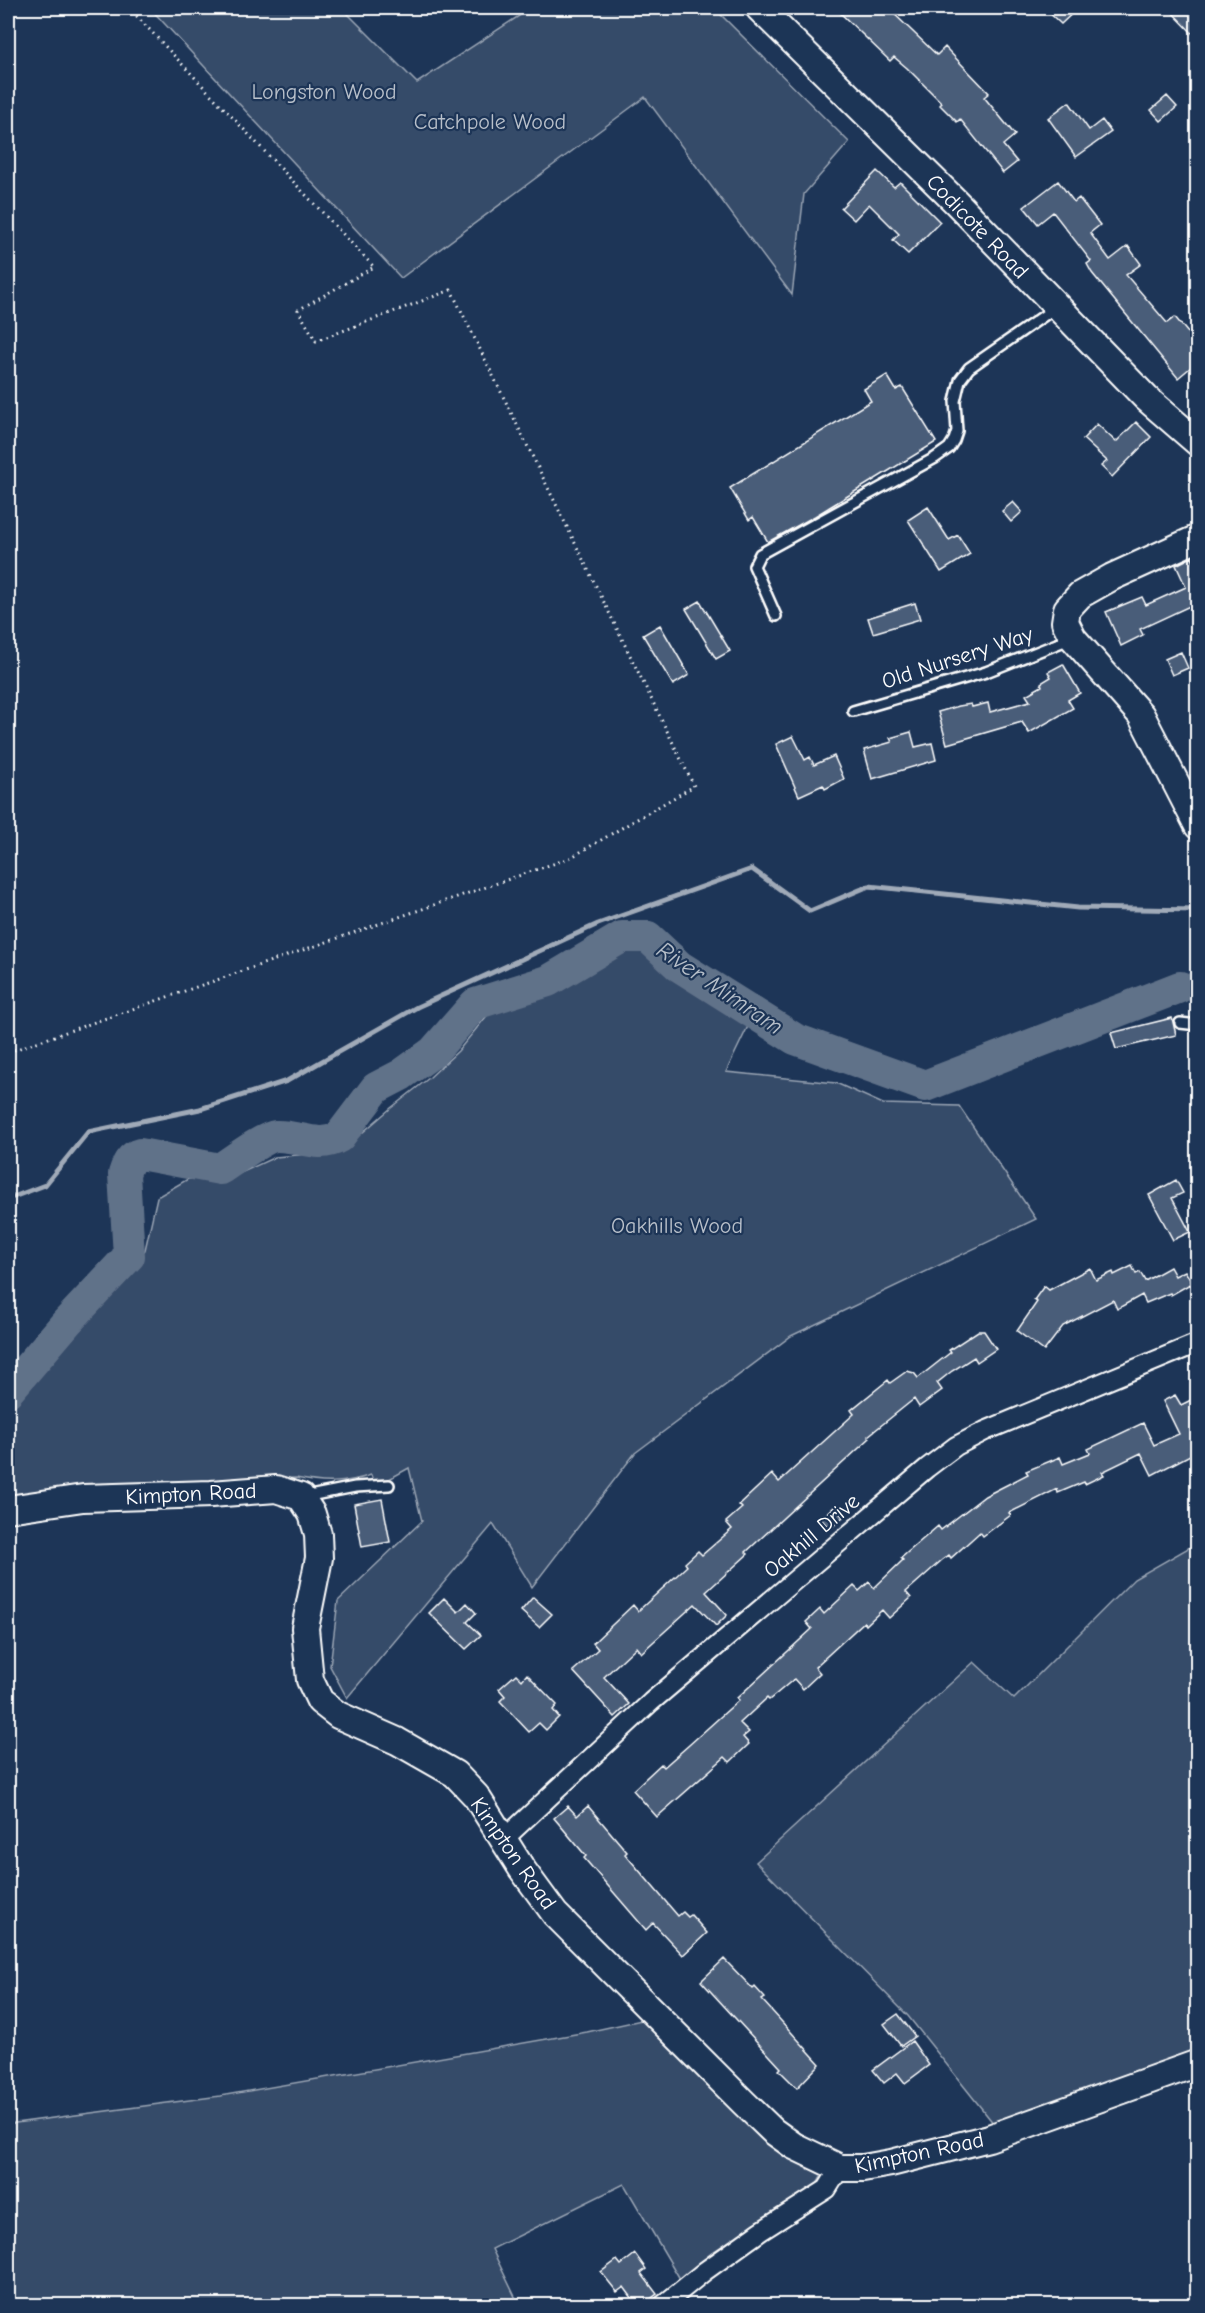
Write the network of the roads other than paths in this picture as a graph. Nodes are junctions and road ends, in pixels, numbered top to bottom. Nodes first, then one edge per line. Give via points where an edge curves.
1 (769, 11) edge
2 (1057, 306) junction
3 (1197, 443) edge
4 (1197, 538) edge
5 (776, 616) dead end
6 (1072, 638) junction
7 (853, 711) dead end
8 (1197, 826) edge
9 (1180, 1023) dead end
10 (1197, 1025) edge
11 (1197, 1342) edge
12 (389, 1485) dead end
13 (301, 1497) junction
14 (8, 1509) edge
15 (504, 1839) junction
16 (1197, 2063) edge
17 (840, 2168) junction
18 (662, 2306) edge

1 - 2 street, Codicote Road
2 - 3 street, Codicote Road via 1146,398
2 - 5 lane via 969,368 960,380 955,401 957,431 949,448 760,554 754,566
4 - 6 street via 1080,595 1067,609 1065,622
6 - 7 lane, Old Nursery Way via 986,672
6 - 8 street via 1141,715
9 - 10 lane
11 - 15 street, Oakhill Drive via 956,1446 651,1702
12 - 13 lane
13 - 14 street, Kimpton Road via 276,1489 82,1498
13 - 15 street, Kimpton Road via 318,1534 319,1558 305,1628 310,1680 320,1701 338,1715 397,1741 455,1774
15 - 17 street, Kimpton Road via 555,1914 744,2103 794,2146
16 - 17 street, Kimpton Road via 989,2138 891,2163
17 - 18 street via 827,2189 761,2231

